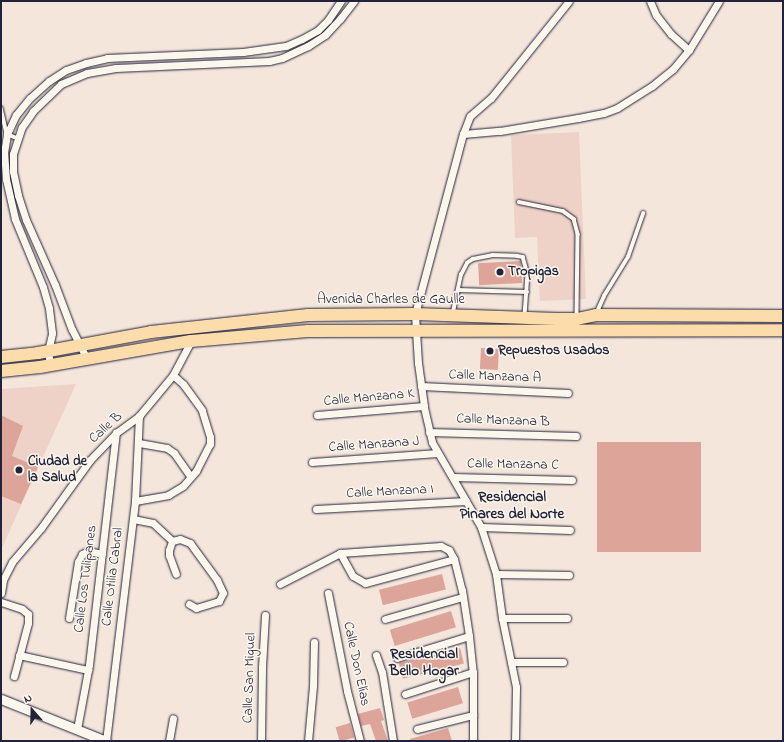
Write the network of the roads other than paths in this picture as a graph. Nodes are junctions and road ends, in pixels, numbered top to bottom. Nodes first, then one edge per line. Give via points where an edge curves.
1 (341, 1) edge
2 (354, 1) edge
3 (569, 1) edge
4 (650, 1) edge
5 (719, 1) edge
6 (689, 50) junction
7 (1, 108) edge
8 (7, 134) junction
9 (463, 134) junction
10 (17, 138) junction
11 (519, 202) dead end
12 (643, 214) dead end
13 (458, 290) junction
14 (527, 292) junction
15 (415, 314) junction
16 (308, 315) junction
17 (596, 315) junction
18 (452, 316) junction
19 (783, 316) edge
20 (525, 318) junction
21 (577, 319) junction
22 (416, 330) junction
23 (783, 330) edge
24 (308, 331) junction
25 (191, 342) junction
26 (80, 345) junction
27 (48, 351) junction
28 (1, 356) edge
29 (86, 359) junction
30 (50, 365) junction
31 (1, 371) edge
32 (173, 375) junction
33 (421, 386) junction
34 (568, 393) dead end
35 (424, 406) junction
36 (317, 415) dead end
37 (139, 416) junction
38 (116, 432) junction
39 (429, 432) junction
40 (576, 436) dead end
41 (139, 443) junction
42 (438, 453) junction
43 (312, 462) dead end
44 (191, 477) junction
45 (453, 477) junction
46 (572, 480) dead end
47 (135, 501) junction
48 (466, 501) junction
49 (316, 510) dead end
50 (133, 519) junction
51 (481, 527) junction
52 (570, 530) dead end
53 (172, 541) junction
54 (340, 553) junction
55 (102, 554) junction
56 (454, 559) junction
57 (176, 574) dead end
58 (496, 574) junction
59 (569, 575) dead end
60 (280, 584) dead end
61 (328, 593) dead end
62 (1, 594) edge
63 (463, 596) junction
64 (1, 602) edge
65 (189, 604) dead end
66 (266, 615) dead end
67 (70, 618) dead end
68 (385, 618) dead end
69 (502, 618) junction
70 (567, 618) dead end
71 (469, 636) junction
72 (314, 642) dead end
73 (19, 655) junction
74 (376, 655) dead end
75 (397, 658) dead end
76 (511, 662) junction
77 (563, 662) dead end
78 (88, 670) junction
79 (473, 672) junction
80 (14, 676) dead end
81 (405, 694) dead end
82 (1, 699) edge
83 (473, 715) junction
84 (173, 718) dead end
85 (77, 729) junction
86 (417, 729) dead end
87 (106, 741) edge
88 (168, 741) edge
89 (261, 741) edge
90 (308, 741) edge
91 (360, 741) edge
92 (393, 741) edge
93 (473, 741) edge
94 (515, 741) edge

1 - 8 street via 318,30 286,46 243,52 107,58 66,70 30,98 16,115
2 - 10 street via 325,35 282,58 116,68 71,78 40,102 22,126
3 - 9 street via 491,98 470,116
4 - 6 street via 656,16
5 - 6 street
6 - 9 street via 652,86 617,108 604,113 500,131
7 - 8 lane
8 - 10 lane
8 - 27 street via 4,153 6,179 14,219 43,287 49,308 52,333
9 - 15 street
10 - 26 street via 13,154 13,171 18,195 26,220
11 - 21 lane via 563,211 574,219 578,234
12 - 17 lane via 628,257 604,296
13 - 14 lane
13 - 14 lane via 467,263 473,259 493,255 523,257 528,274
13 - 18 lane
14 - 20 lane
15 - 16 main road, Avenida Charles de Gaulle
15 - 18 main road, Avenida Charles de Gaulle
15 - 22 street
16 - 24 main road
16 - 26 main road, Avenida Charles de Gaulle via 151,332
17 - 19 main road, Avenida Charles de Gaulle
17 - 21 main road, Avenida Charles de Gaulle
18 - 20 main road, Avenida Charles de Gaulle
20 - 21 main road, Avenida Charles de Gaulle
22 - 23 main road
22 - 24 main road
22 - 33 street
24 - 25 main road
25 - 29 main road
25 - 32 street, Calle B
26 - 27 main road, Avenida Charles de Gaulle
26 - 29 street
27 - 28 main road, Avenida Charles de Gaulle
27 - 30 street
29 - 30 main road
30 - 31 main road
32 - 37 street, Calle B
32 - 44 street via 202,410 210,437 207,450
33 - 34 street, Calle Manzana A
33 - 35 street
35 - 36 street, Calle Manzana K
35 - 39 street
37 - 38 street, Calle B
37 - 41 street, Calle Otilia Cabral
38 - 55 street, Calle Los Tulipanes
38 - 62 street, Calle B via 90,460 41,528 12,562
39 - 40 street, Calle Manzana B
39 - 42 street
41 - 44 street via 167,448 174,453
41 - 47 street, Calle Otilia Cabral
42 - 43 street, Calle Manzana J
42 - 45 street
44 - 47 street via 183,486 168,495
45 - 46 street, Calle Manzana C
45 - 48 street
47 - 50 street, Calle Otilia Cabral
48 - 49 street, Calle Manzana I
48 - 51 street
50 - 53 street via 153,523
50 - 87 street, Calle Otilia Cabral
51 - 52 street
51 - 58 street
53 - 57 street via 169,555
53 - 65 street via 180,539 190,543 217,580 223,593 219,601 207,606 196,608
54 - 56 street via 441,546 449,550
54 - 56 street via 353,576 365,584
54 - 60 street
55 - 67 street via 88,551 80,558
55 - 78 street, Calle Los Tulipanes
56 - 63 street
58 - 59 street
58 - 69 street
61 - 91 street, Calle Don Elías via 347,691
63 - 68 street
63 - 71 street
64 - 73 street via 22,609 28,614
66 - 89 street, Calle San Miguel
69 - 70 street
69 - 76 street
71 - 75 street
71 - 79 street
72 - 90 street
73 - 78 street
73 - 80 street
74 - 92 street via 382,672
76 - 77 street
76 - 94 street via 516,687
78 - 85 street, Calle Los Tulipanes
79 - 81 street
79 - 83 street
82 - 85 street
83 - 86 street
83 - 93 street
84 - 88 street
85 - 87 street

